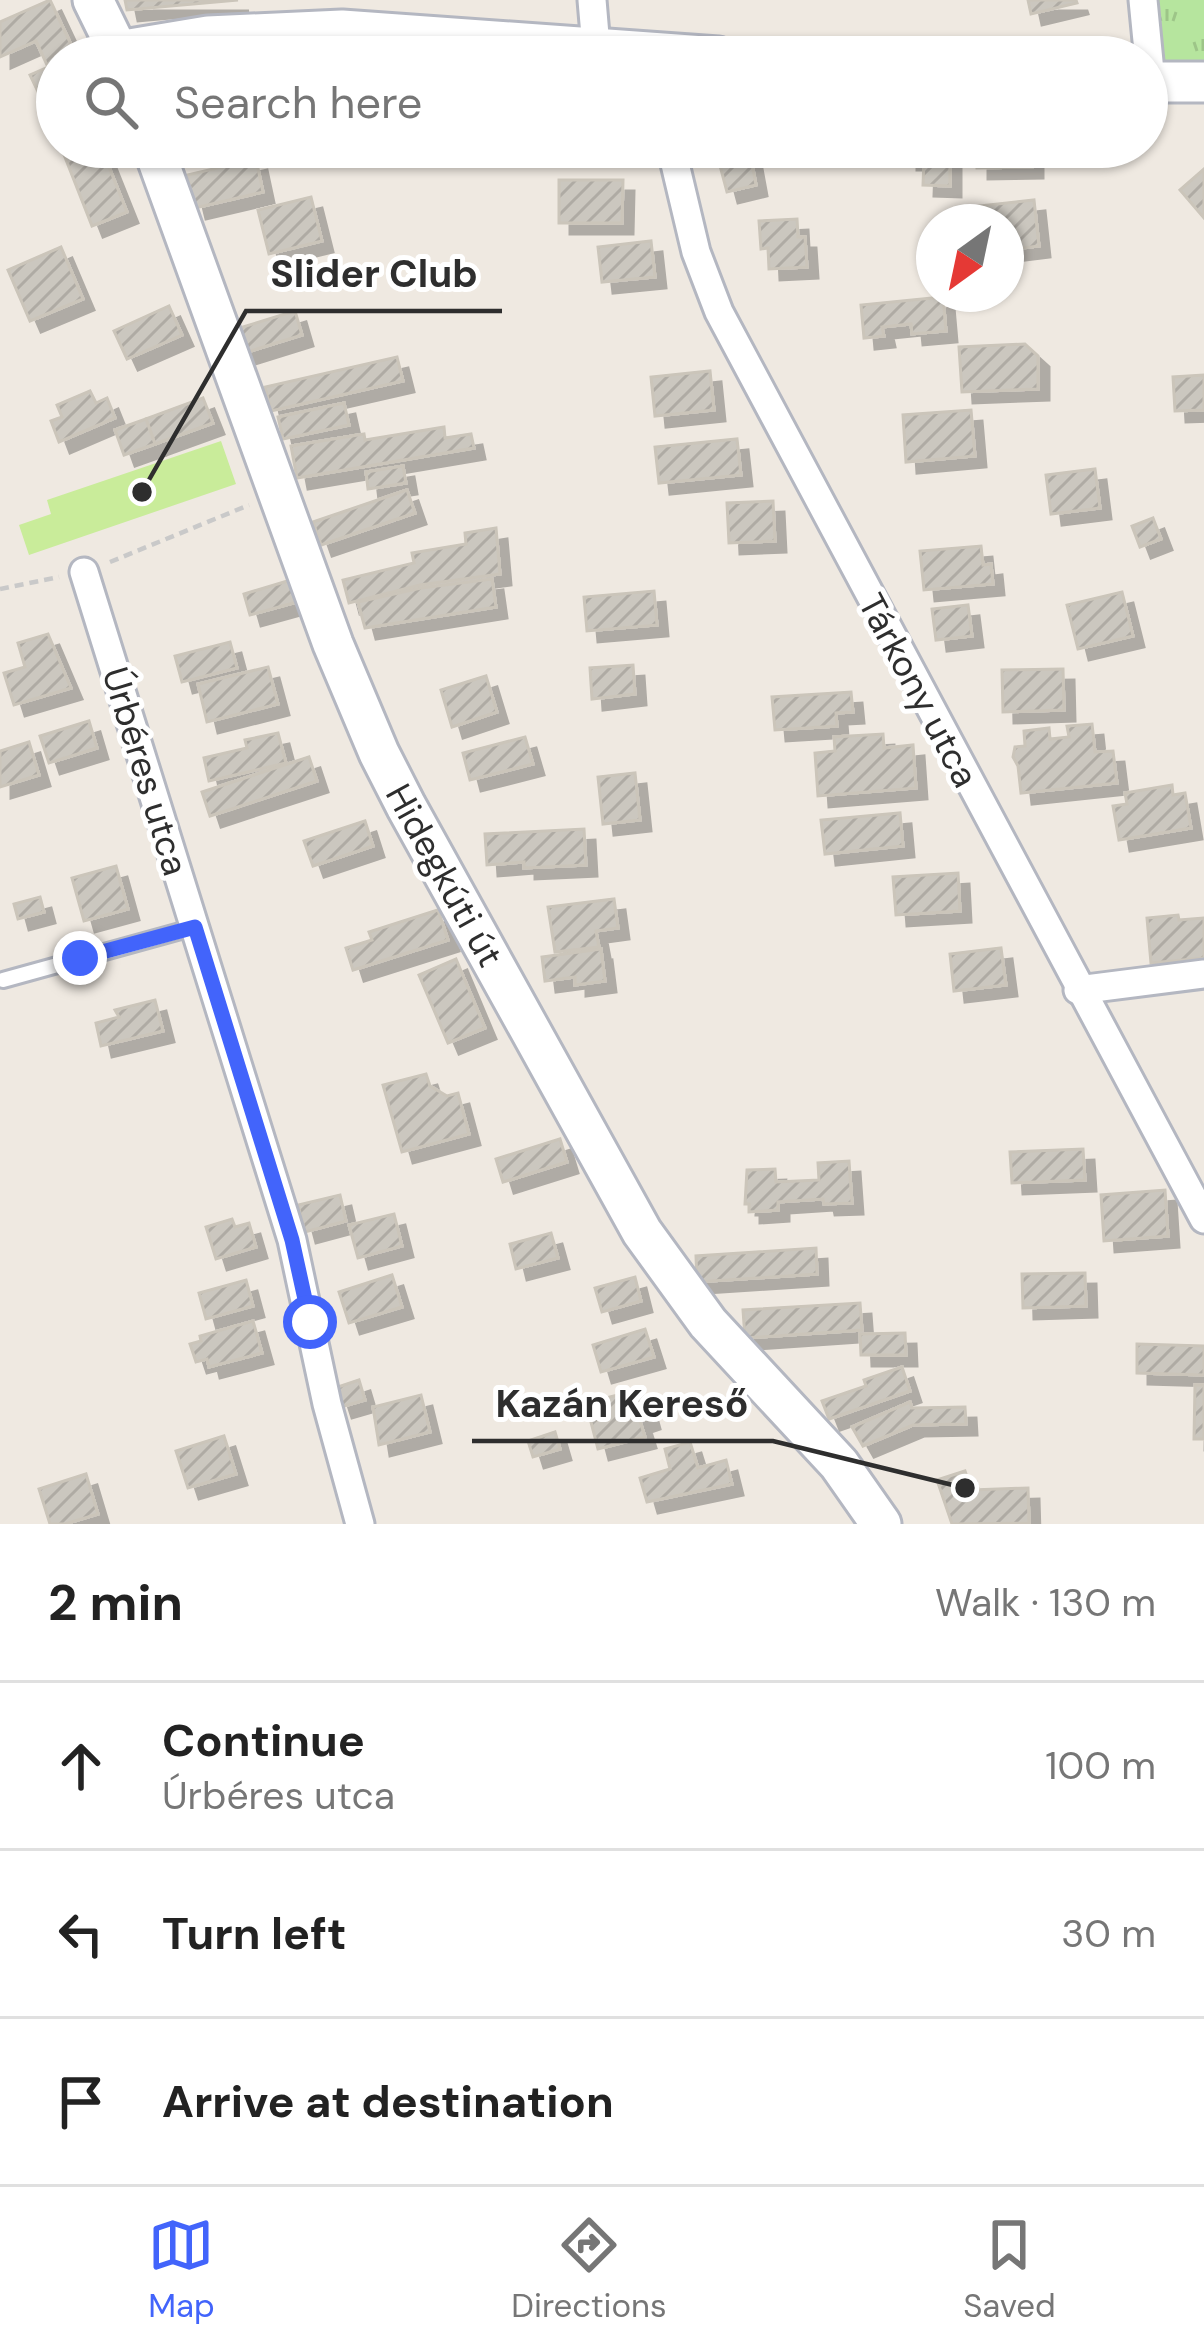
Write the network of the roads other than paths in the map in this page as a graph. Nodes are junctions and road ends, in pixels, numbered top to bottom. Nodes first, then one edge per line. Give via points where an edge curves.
1 (93, 0) edge
2 (592, 0) edge
3 (1143, 0) edge
4 (110, 36) edge
5 (227, 36) edge
6 (432, 36) edge
7 (595, 36) edge
8 (1146, 36) edge
9 (1168, 82) edge
10 (1204, 82) edge
11 (161, 168) edge
12 (676, 168) edge
13 (84, 572) road end
14 (195, 927) junction
15 (1204, 974) edge
16 (3, 980) dead end
17 (1078, 990) junction
18 (1204, 1219) edge
19 (360, 1524) edge
20 (881, 1524) edge

1 - 4 main road
2 - 7 street
3 - 8 street
5 - 6 main road
9 - 10 main road
11 - 20 main road, Hidegkúti út via 326,623 406,806 642,1232 708,1323 827,1450
12 - 17 street, Tárkony utca via 719,313
13 - 14 street, Úrbéres utca
14 - 16 lane
14 - 19 street, Úrbéres utca via 292,1240
15 - 17 street
17 - 18 street, Tárkony utca

